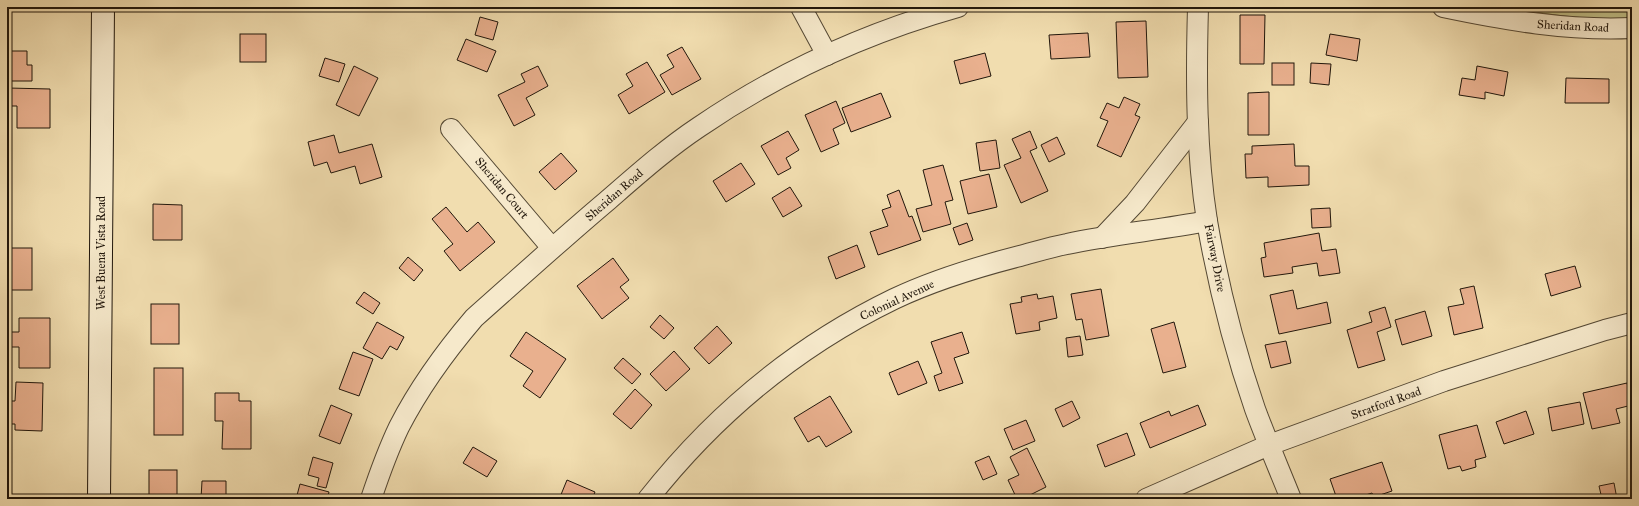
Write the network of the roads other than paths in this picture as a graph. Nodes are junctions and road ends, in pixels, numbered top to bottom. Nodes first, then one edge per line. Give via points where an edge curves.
1 (103, 7) edge
2 (801, 7) edge
3 (958, 7) edge
4 (1198, 7) edge
5 (1443, 7) edge
6 (1632, 28) edge
7 (827, 55) junction
8 (1198, 122) junction
9 (451, 129) dead end
10 (1207, 221) junction
11 (1102, 238) junction
12 (552, 248) junction
13 (1632, 323) edge
14 (1269, 445) junction
15 (99, 499) edge
16 (371, 499) edge
17 (648, 499) edge
18 (1146, 499) edge
19 (1291, 499) edge

1 - 15 street, West Buena Vista Road
2 - 7 street
3 - 7 street, Sheridan Road via 923,17
4 - 8 street, Fairway Drive
5 - 6 street, Sheridan Road via 1531,23 1581,28
7 - 12 street, Sheridan Road via 808,63 698,127
8 - 10 street, Fairway Drive
8 - 11 street via 1135,203
9 - 12 street, Sheridan Court
10 - 11 street, Colonial Avenue
10 - 14 street, Fairway Drive via 1221,291 1238,356
11 - 17 street, Colonial Avenue via 1058,246 984,265 895,298 860,317 770,375 719,419 670,470
12 - 16 street, Sheridan Road via 474,318 452,343 426,380 399,428
13 - 14 street, Stratford Road via 1444,381
14 - 18 street, Stratford Road
14 - 19 street, Fairway Drive

